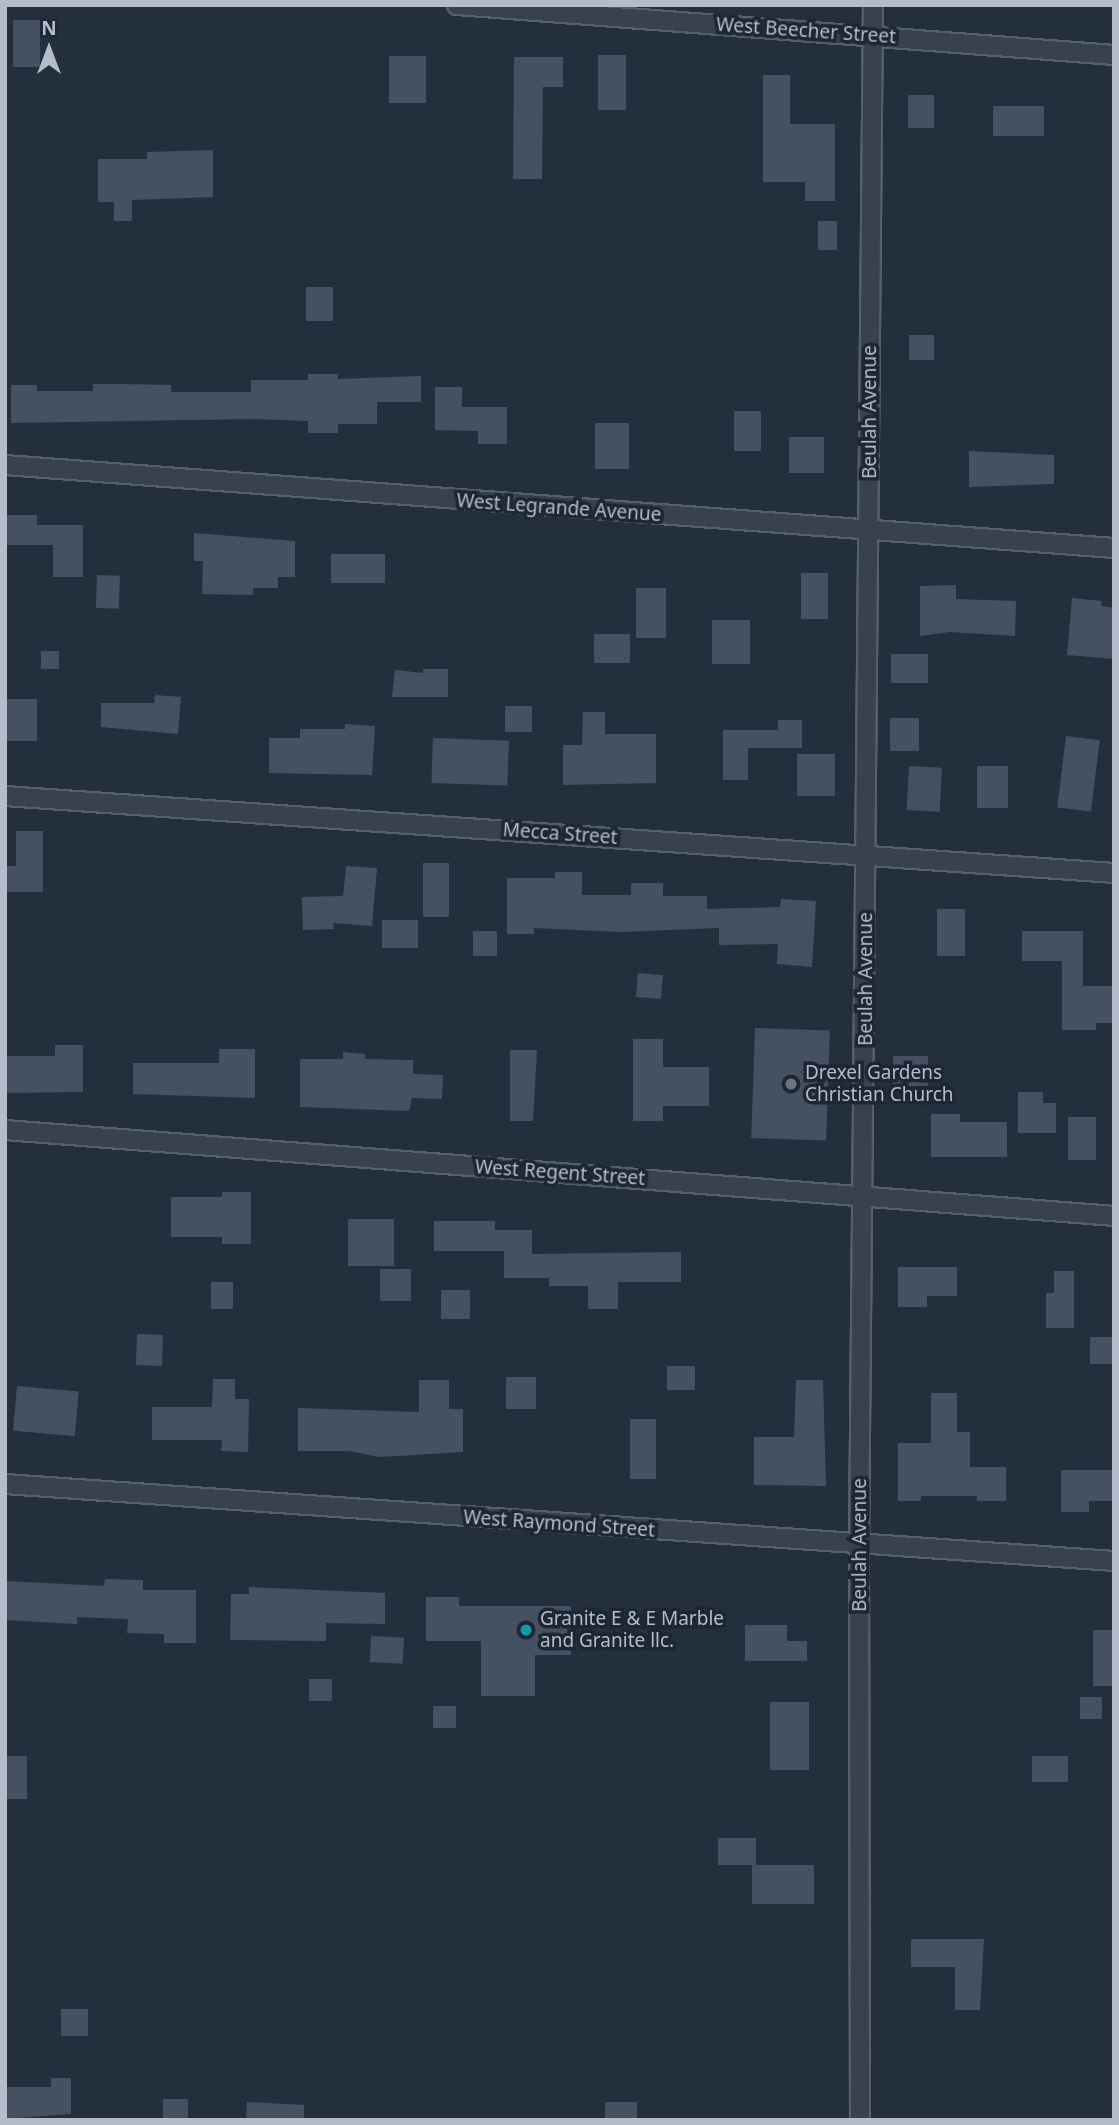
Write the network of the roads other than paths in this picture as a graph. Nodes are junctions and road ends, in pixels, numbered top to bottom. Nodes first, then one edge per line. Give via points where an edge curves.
1 (457, 5) edge
2 (873, 5) edge
3 (873, 37) junction
4 (1114, 55) edge
5 (5, 465) edge
6 (870, 530) junction
7 (1114, 548) edge
8 (5, 796) edge
9 (867, 856) junction
10 (1114, 873) edge
11 (5, 1130) edge
12 (865, 1196) junction
13 (1114, 1216) edge
14 (5, 1484) edge
15 (859, 1545) junction
16 (1114, 1561) edge
17 (860, 2120) edge

1 - 3 street, West Beecher Street
2 - 3 street, Beulah Avenue
3 - 4 street, West Beecher Street
3 - 6 street, Beulah Avenue
5 - 6 street, West Legrande Avenue
6 - 7 street, West Legrande Avenue
6 - 9 street, Beulah Avenue
8 - 9 street, Mecca Street
9 - 10 street, Mecca Street
9 - 12 street, Beulah Avenue
11 - 12 street, West Regent Street
12 - 13 street, West Regent Street
12 - 15 street, Beulah Avenue
14 - 15 street, West Raymond Street
15 - 16 street, West Raymond Street
15 - 17 street, Beulah Avenue

